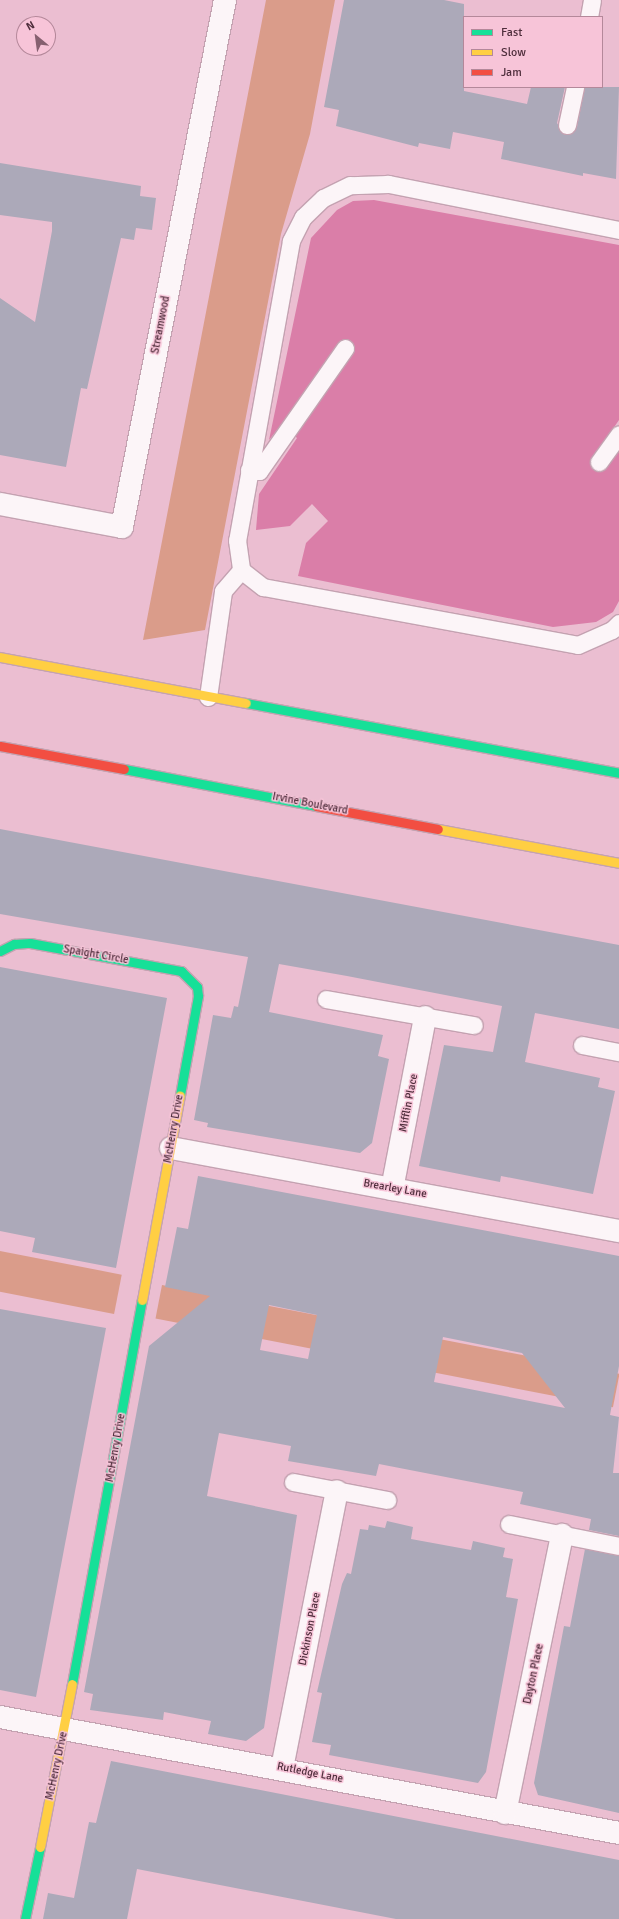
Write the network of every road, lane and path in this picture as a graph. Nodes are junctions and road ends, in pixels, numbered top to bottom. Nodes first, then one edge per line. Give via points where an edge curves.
1 (225, 0) edge
2 (592, 0) edge
3 (589, 16) edge
4 (575, 88) edge
5 (567, 125) dead end
6 (619, 230) edge
7 (345, 348) dead end
8 (619, 434) edge
9 (599, 462) dead end
10 (250, 470) junction
11 (0, 504) edge
12 (241, 570) junction
13 (619, 623) edge
14 (0, 657) edge
15 (208, 697) junction
16 (0, 746) edge
17 (619, 773) edge
18 (619, 864) edge
19 (0, 951) edge
20 (190, 977) joint
21 (326, 999) dead end
22 (425, 1017) junction
23 (474, 1025) dead end
24 (582, 1045) dead end
25 (619, 1052) edge
26 (171, 1148) junction
27 (392, 1189) junction
28 (618, 1226) edge
29 (293, 1482) dead end
30 (337, 1491) junction
31 (387, 1500) dead end
32 (509, 1524) dead end
33 (562, 1535) junction
34 (619, 1546) edge
35 (0, 1717) edge
36 (64, 1729) junction
37 (282, 1768) junction
38 (505, 1813) junction
39 (619, 1833) edge
40 (25, 1919) edge

1 - 11 street, Streamwood via 122,527
2 - 3 lane
4 - 5 lane
6 - 10 lane via 388,184 350,185 323,198 303,217 291,241
7 - 10 lane via 259,471
8 - 9 lane
10 - 12 lane via 237,540
12 - 13 lane via 263,587 578,645 612,630
12 - 15 lane via 223,591
14 - 15 main road
15 - 17 main road
16 - 18 main road, Irvine Boulevard
19 - 20 main road, Spaight Circle via 14,944 30,943 181,971
20 - 26 main road, McHenry Drive via 198,996
21 - 22 lane
22 - 23 lane
22 - 27 street, Mifflin Place
24 - 25 lane
26 - 27 street, Brearley Lane
26 - 36 main road, McHenry Drive
27 - 28 street, Brearley Lane
29 - 30 lane
30 - 31 lane
30 - 37 street, Dickinson Place
32 - 33 lane
33 - 34 lane
33 - 38 street, Dayton Place
35 - 36 street, Rutledge Lane
36 - 37 street, Rutledge Lane
36 - 40 main road, McHenry Drive
37 - 38 street, Rutledge Lane
38 - 39 street, Rutledge Lane

